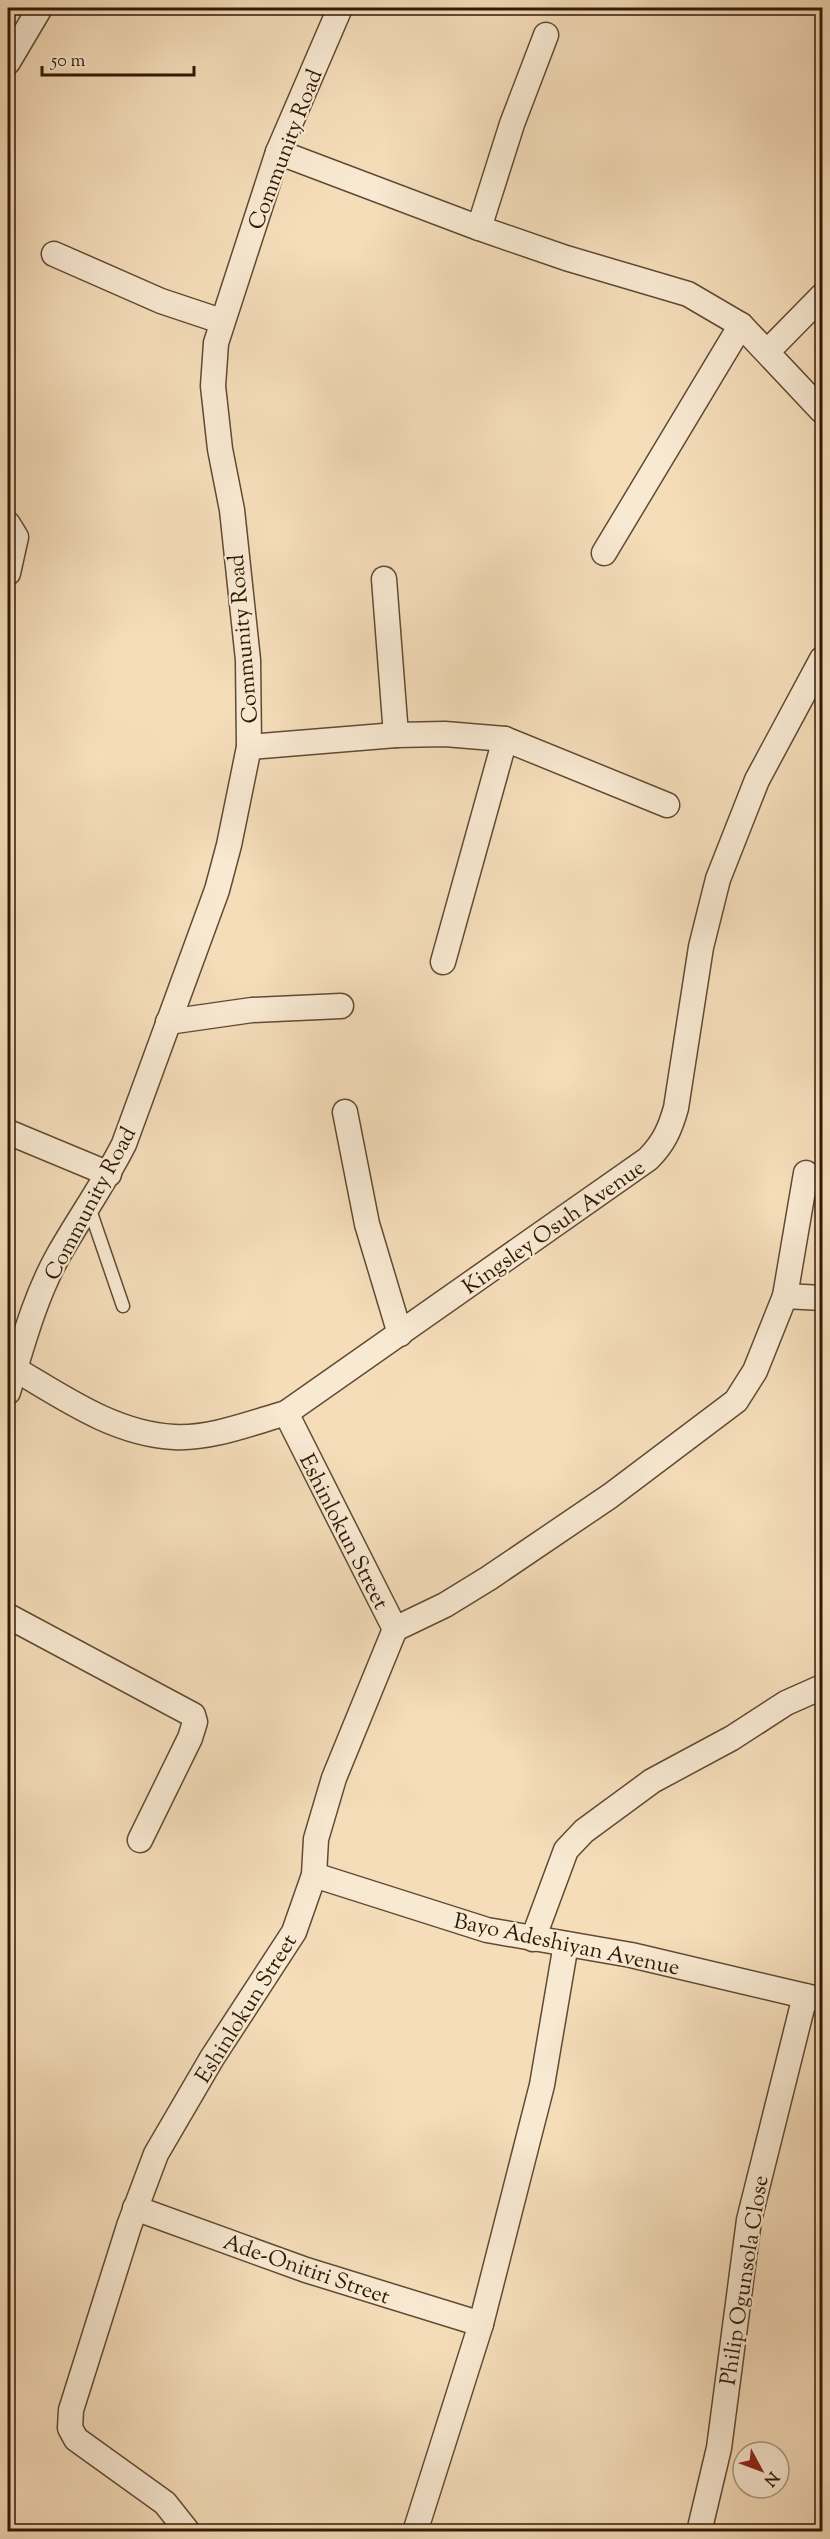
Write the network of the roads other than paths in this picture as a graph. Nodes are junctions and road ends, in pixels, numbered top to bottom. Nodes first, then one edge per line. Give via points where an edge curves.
1 (40, 8) edge
2 (340, 8) edge
3 (546, 35) dead end
4 (8, 62) edge
5 (278, 152) junction
6 (479, 228) junction
7 (54, 254) dead end
8 (822, 296) edge
9 (221, 321) junction
10 (741, 325) junction
11 (768, 351) junction
12 (822, 411) edge
13 (8, 524) edge
14 (604, 553) dead end
15 (8, 573) edge
16 (384, 579) dead end
17 (820, 667) edge
18 (396, 735) junction
19 (505, 740) junction
20 (249, 747) junction
21 (667, 805) dead end
22 (443, 962) dead end
23 (340, 1006) dead end
24 (168, 1022) junction
25 (345, 1112) dead end
26 (8, 1132) edge
27 (806, 1173) dead end
28 (109, 1174) junction
29 (88, 1206) junction
30 (785, 1296) junction
31 (822, 1298) edge
32 (123, 1306) dead end
33 (400, 1334) junction
34 (11, 1380) edge
35 (286, 1413) junction
36 (8, 1616) edge
37 (395, 1629) junction
38 (822, 1687) edge
39 (140, 1840) dead end
40 (314, 1875) junction
41 (533, 1939) junction
42 (566, 1944) junction
43 (814, 1998) edge
44 (135, 2208) junction
45 (481, 2324) junction
46 (188, 2532) edge
47 (415, 2532) edge
48 (699, 2532) edge

1 - 4 street
2 - 5 street, Community Road
3 - 6 street
5 - 6 street
5 - 9 street, Community Road
6 - 10 street via 688,294
7 - 9 street via 161,301
8 - 11 street
9 - 20 street, Community Road via 213,360 213,386 232,510 248,660
10 - 11 street
10 - 14 street
11 - 12 street
13 - 15 street via 16,537
16 - 18 street
17 - 33 street, Kingsley Osuh Avenue via 757,780 718,879 702,947 678,1097 670,1130 661,1146 630,1174
18 - 19 street via 445,734
18 - 20 street
19 - 21 street
19 - 22 street
20 - 24 street, Community Road via 217,890
23 - 24 street via 252,1010
24 - 28 street, Community Road via 136,1113
25 - 33 street via 367,1224
26 - 28 street
27 - 30 street
28 - 29 street, Community Road
29 - 32 lane
29 - 34 street, Community Road via 58,1256
30 - 31 street
30 - 37 street via 755,1371 745,1390 728,1408 610,1496 489,1578
33 - 35 street, Kingsley Osuh Avenue
34 - 35 street, Kingsley Osuh Avenue via 124,1427 174,1437 215,1432
35 - 37 street, Eshinlokun Street
36 - 39 street via 193,1715 190,1738
37 - 40 street, Eshinlokun Street via 334,1778 316,1839
38 - 41 street via 786,1703 652,1781 584,1831 566,1850
40 - 41 street, Bayo Adeshiyan Avenue via 420,1911
40 - 44 street, Eshinlokun Street via 294,1932 212,2058 156,2154
41 - 42 street, Bayo Adeshiyan Avenue
42 - 43 street, Bayo Adeshiyan Avenue via 631,1955
42 - 45 street via 542,2085
43 - 48 street, Philip Ogunsola Close via 749,2220 719,2448
44 - 45 street, Ade-Onitiri Street via 306,2271
44 - 46 street, Eshinlokun Street via 71,2410 70,2428 76,2439 165,2503
45 - 47 street

